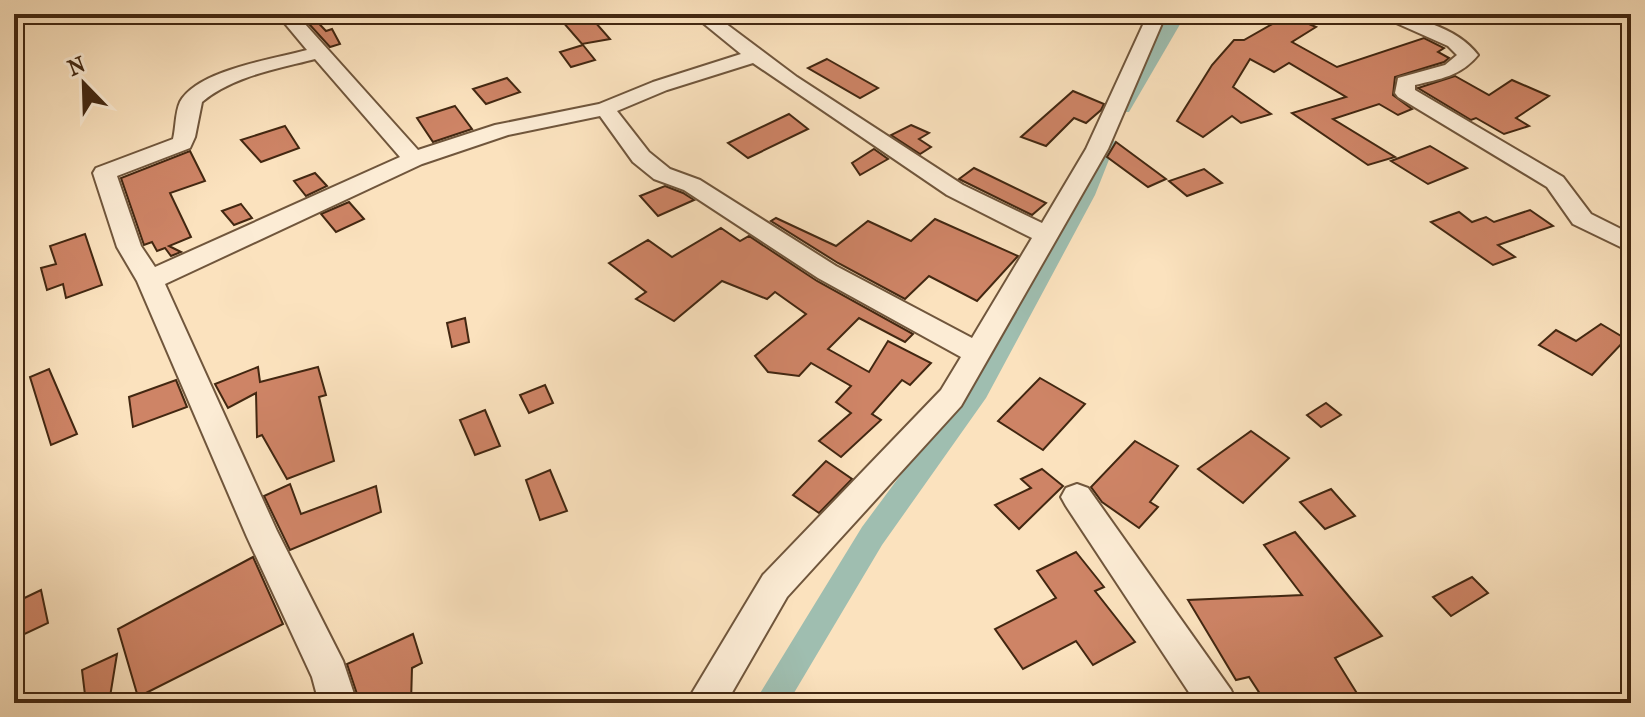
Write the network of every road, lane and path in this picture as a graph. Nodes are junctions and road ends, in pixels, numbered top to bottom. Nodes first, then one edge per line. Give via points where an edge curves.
1 (286, 14) edge
2 (701, 14) edge
3 (1157, 14) edge
4 (1385, 14) edge
5 (320, 52) junction
6 (758, 55) junction
7 (605, 109) junction
8 (414, 159) junction
9 (1047, 235) junction
10 (1631, 244) edge
11 (150, 280) junction
12 (977, 353) junction
13 (1077, 497) dead end
14 (338, 703) edge
15 (705, 703) edge
16 (1218, 703) edge

1 - 5 street
2 - 6 street
3 - 9 street via 1097,149
4 - 10 street via 1455,42 1468,55 1452,69 1405,82 1405,93 1555,182 1582,219
5 - 8 street
5 - 11 street via 225,80 194,97 182,143 104,173 129,247
6 - 7 street
6 - 9 street via 955,190
7 - 8 street via 503,130
7 - 12 street via 642,160 666,179 692,185 827,272
8 - 11 street
9 - 12 street
11 - 14 street via 263,537 330,674
12 - 15 street via 951,398 775,586
13 - 16 street

